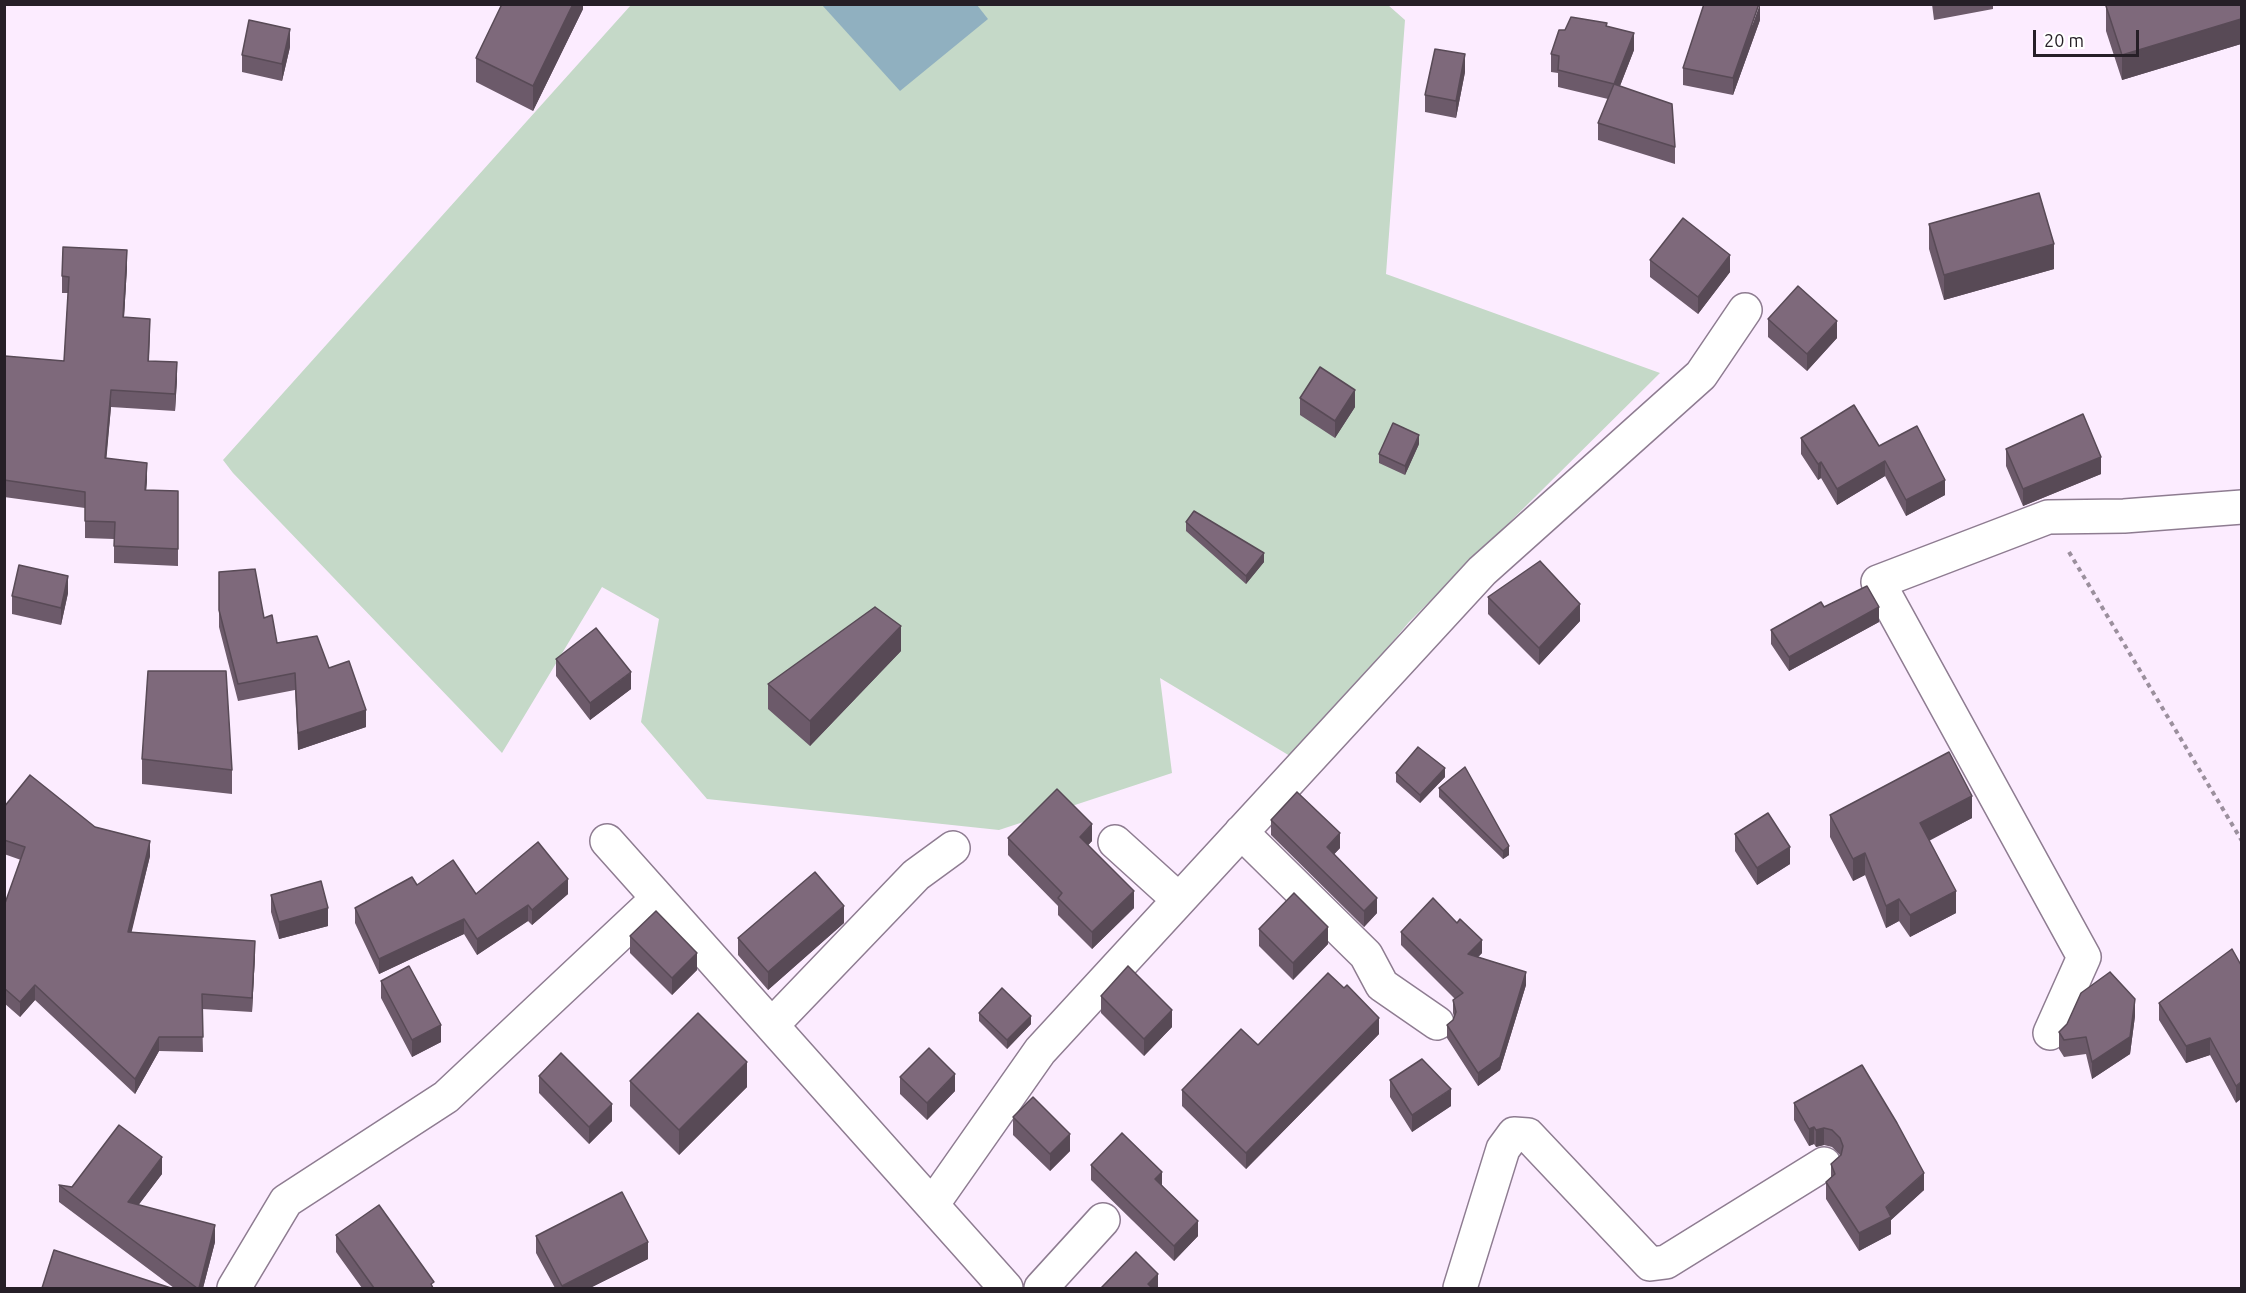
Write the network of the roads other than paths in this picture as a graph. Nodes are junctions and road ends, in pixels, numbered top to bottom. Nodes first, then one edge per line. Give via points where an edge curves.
1 (1745, 310) dead end
2 (2241, 507) edge
3 (1241, 832) junction
4 (607, 841) dead end
5 (1115, 842) dead end
6 (953, 849) dead end
7 (658, 898) junction
8 (1179, 900) junction
9 (1437, 1023) dead end
10 (772, 1025) junction
11 (2050, 1033) dead end
12 (1824, 1164) dead end
13 (932, 1205) junction
14 (1103, 1220) dead end
15 (234, 1288) edge
16 (1006, 1288) edge
17 (1041, 1288) edge
18 (1460, 1288) edge

1 - 3 street via 1701,375 1482,571
2 - 11 street via 2048,518 1878,582 2084,957
3 - 8 street
3 - 9 street via 1366,955 1382,984
4 - 7 street
5 - 8 street
6 - 10 street via 916,875
7 - 10 street
7 - 15 street via 446,1097 286,1201
8 - 13 street via 1040,1051
10 - 13 street
12 - 18 street via 1666,1262 1650,1264 1528,1135 1514,1134 1503,1149
13 - 16 street
14 - 17 street

